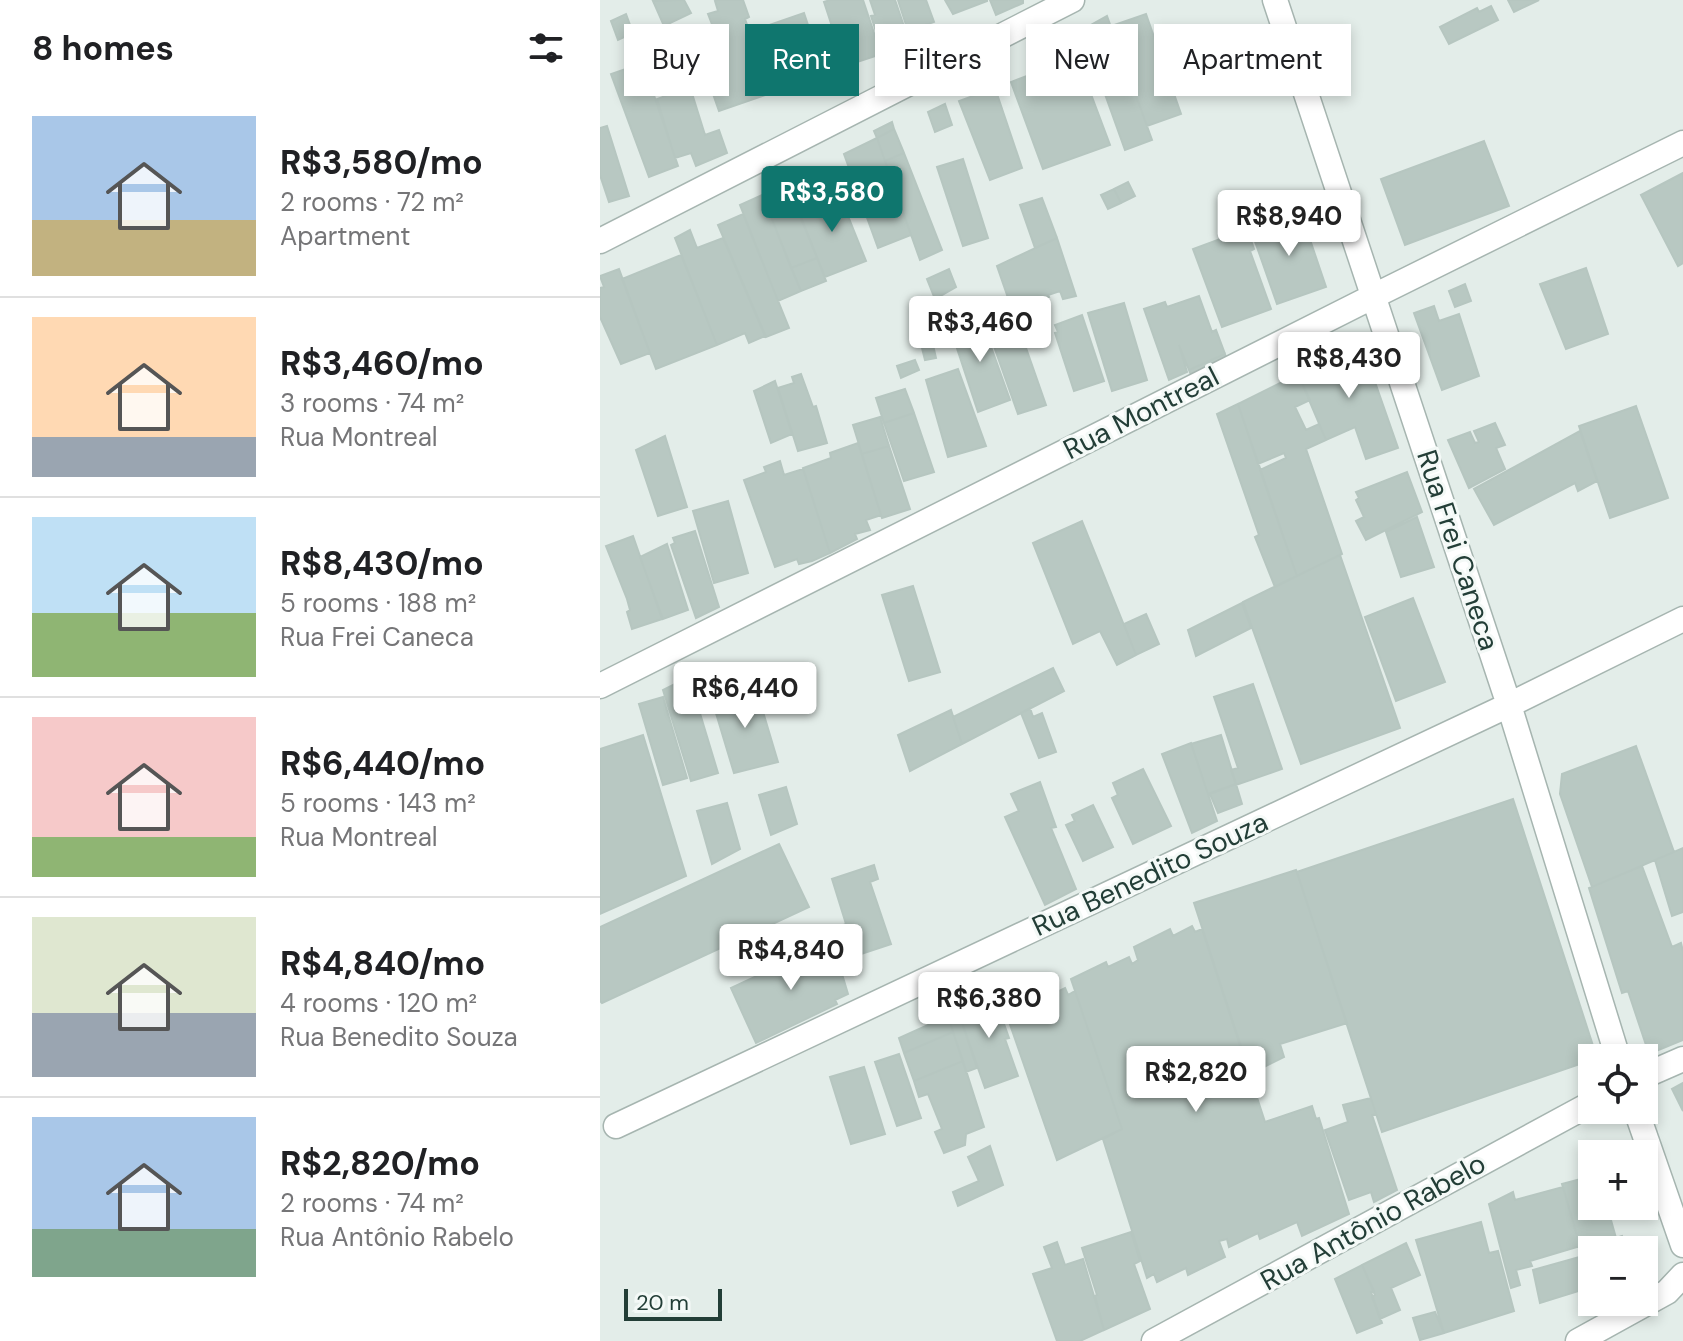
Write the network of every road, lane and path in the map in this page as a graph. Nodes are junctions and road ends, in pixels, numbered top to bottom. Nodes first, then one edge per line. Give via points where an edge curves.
1 (1072, 0) edge
2 (1275, 0) edge
3 (1683, 143) edge
4 (600, 241) edge
5 (1374, 296) junction
6 (1683, 619) edge
7 (600, 686) edge
8 (1509, 705) junction
9 (1614, 1044) edge
10 (1683, 1059) edge
11 (1658, 1070) edge
12 (1578, 1111) edge
13 (1641, 1124) edge
14 (616, 1126) dead end
15 (1683, 1245) edge
16 (1675, 1283) edge
17 (1154, 1341) edge
18 (1578, 1341) edge

1 - 4 street
2 - 5 street, Rua Frei Caneca
3 - 5 street, Rua Montreal
5 - 7 street, Rua Montreal
5 - 8 street, Rua Frei Caneca
6 - 8 street, Rua Benedito Souza
8 - 9 street, Rua Frei Caneca
8 - 14 street, Rua Benedito Souza
10 - 11 street
12 - 17 street, Rua Antônio Rabelo
13 - 15 street
16 - 18 street

